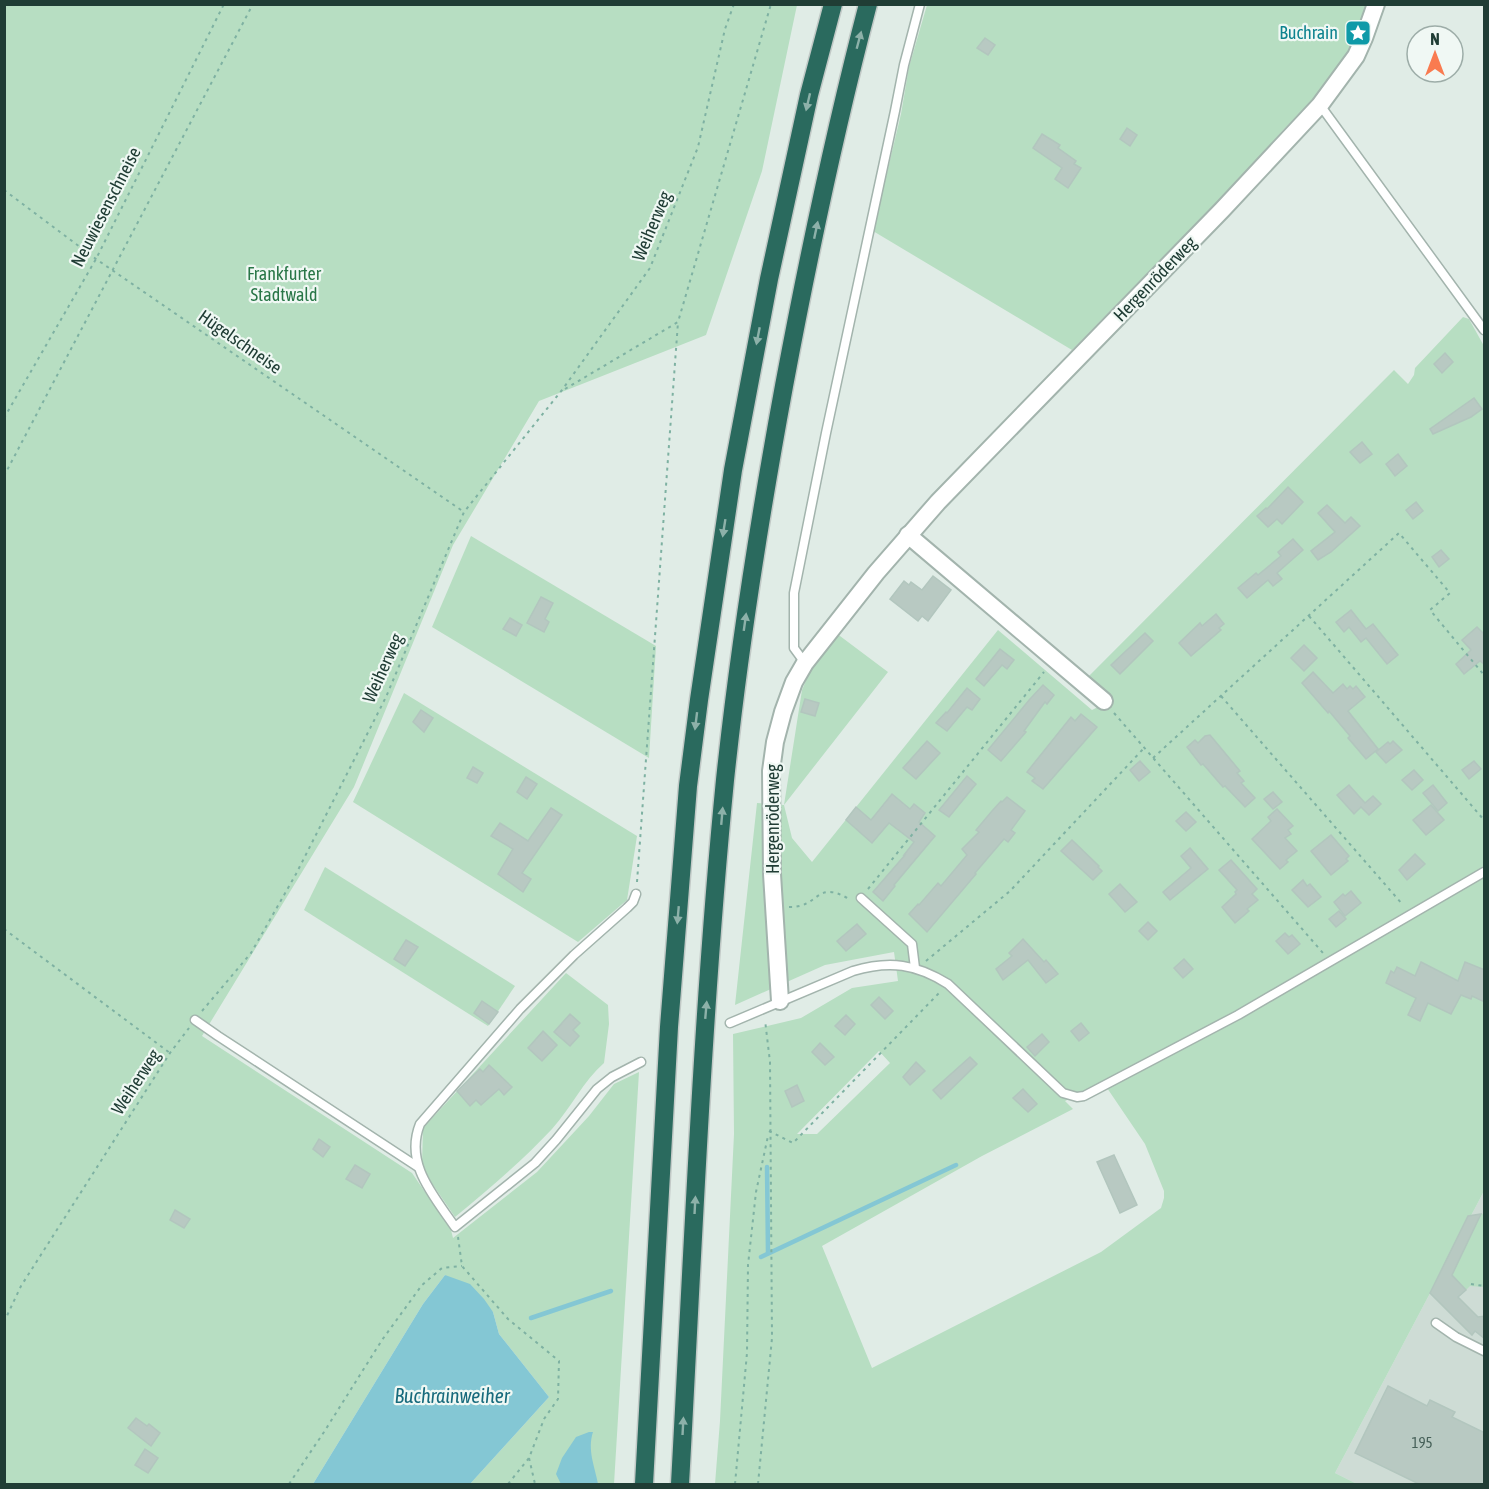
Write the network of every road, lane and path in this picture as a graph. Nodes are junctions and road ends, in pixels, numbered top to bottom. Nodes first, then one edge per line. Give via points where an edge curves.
1 (224, 4) edge
2 (253, 4) edge
3 (734, 4) edge
4 (771, 4) edge
5 (833, 4) edge
6 (868, 4) edge
7 (920, 4) edge
8 (1376, 4) edge
9 (1320, 105) junction
10 (4, 190) edge
11 (96, 260) junction
12 (113, 271) junction
13 (678, 322) junction
14 (1485, 330) edge
15 (562, 390) junction
16 (4, 418) edge
17 (4, 476) edge
18 (464, 512) junction
19 (908, 535) junction
20 (1309, 616) junction
21 (1055, 659) junction
22 (805, 663) junction
23 (1485, 675) edge
24 (1221, 696) junction
25 (1104, 701) joint
26 (1144, 747) junction
27 (1154, 758) junction
28 (1485, 820) edge
29 (1485, 872) edge
30 (636, 894) joint
31 (861, 898) junction
32 (775, 906) junction
33 (1412, 914) junction
34 (4, 929) edge
35 (1331, 962) junction
36 (916, 968) junction
37 (948, 984) junction
38 (780, 1001) junction
39 (764, 1008) junction
40 (195, 1020) junction
41 (730, 1023) dead end
42 (170, 1053) junction
43 (641, 1062) dead end
44 (769, 1131) junction
45 (418, 1167) junction
46 (455, 1227) junction
47 (462, 1266) junction
48 (1471, 1284) dead end
49 (1485, 1286) edge
50 (4, 1322) edge
51 (1436, 1323) dead end
52 (1485, 1351) edge
53 (529, 1458) junction
54 (288, 1485) edge
55 (508, 1485) edge
56 (534, 1485) edge
57 (644, 1485) edge
58 (680, 1485) edge
59 (735, 1485) edge
60 (758, 1485) edge

1 - 11 path, Neuwiesenschneise
2 - 12 path
3 - 15 path, Weiherweg via 698,147 650,268
4 - 13 path
5 -> 57 highway via 768,279 733,470 688,786 669,1027
58 -> 6 highway via 704,1032 735,698 767,478 803,287
7 - 22 lane via 794,593 794,648
8 - 9 street, Hergenröderweg via 1356,56
9 - 14 lane
9 - 19 street, Hergenröderweg
10 - 11 path, Hügelschneise
11 - 12 path, Hügelschneise
11 - 16 path, Neuwiesenschneise
12 - 17 path
12 - 18 path, Hügelschneise
13 - 15 path
13 - 30 path
15 - 18 path, Weiherweg
18 - 40 path, Weiherweg via 386,697 296,874 251,953
19 - 21 street
19 - 22 street, Hergenröderweg
20 - 23 path via 1399,533 1450,593 1430,610
20 - 24 path
20 - 28 path
21 - 25 street
21 - 31 path
22 - 32 street, Hergenröderweg via 783,712 771,771
24 - 27 path
24 - 33 path
25 - 26 path
26 - 27 path
26 - 36 path via 1010,891
27 - 35 path
29 - 33 lane
30 - 45 lane via 627,908 520,1009 420,1124 416,1138
31 - 32 path via 853,900 827,891 804,905
31 - 36 lane via 912,944
32 - 38 street, Hergenröderweg
33 - 35 lane
34 - 42 path
35 - 37 lane via 1238,1016 1077,1097 1063,1093
36 - 37 lane
36 - 38 lane via 881,965 853,971
37 - 44 path via 793,1143
38 - 39 lane
39 - 41 lane
39 - 44 path via 770,1062
40 - 42 path, Weiherweg
40 - 45 lane
42 - 50 path, Weiherweg via 21,1286
43 - 46 lane via 603,1083 535,1163
44 - 59 path via 756,1192 748,1264 747,1353
44 - 60 path via 772,1338
45 - 46 lane
46 - 47 path
47 - 53 path via 507,1319 559,1361 558,1399 544,1419
47 - 54 path via 442,1268 422,1285
48 - 49 path
51 - 52 lane
53 - 55 path
53 - 56 path

